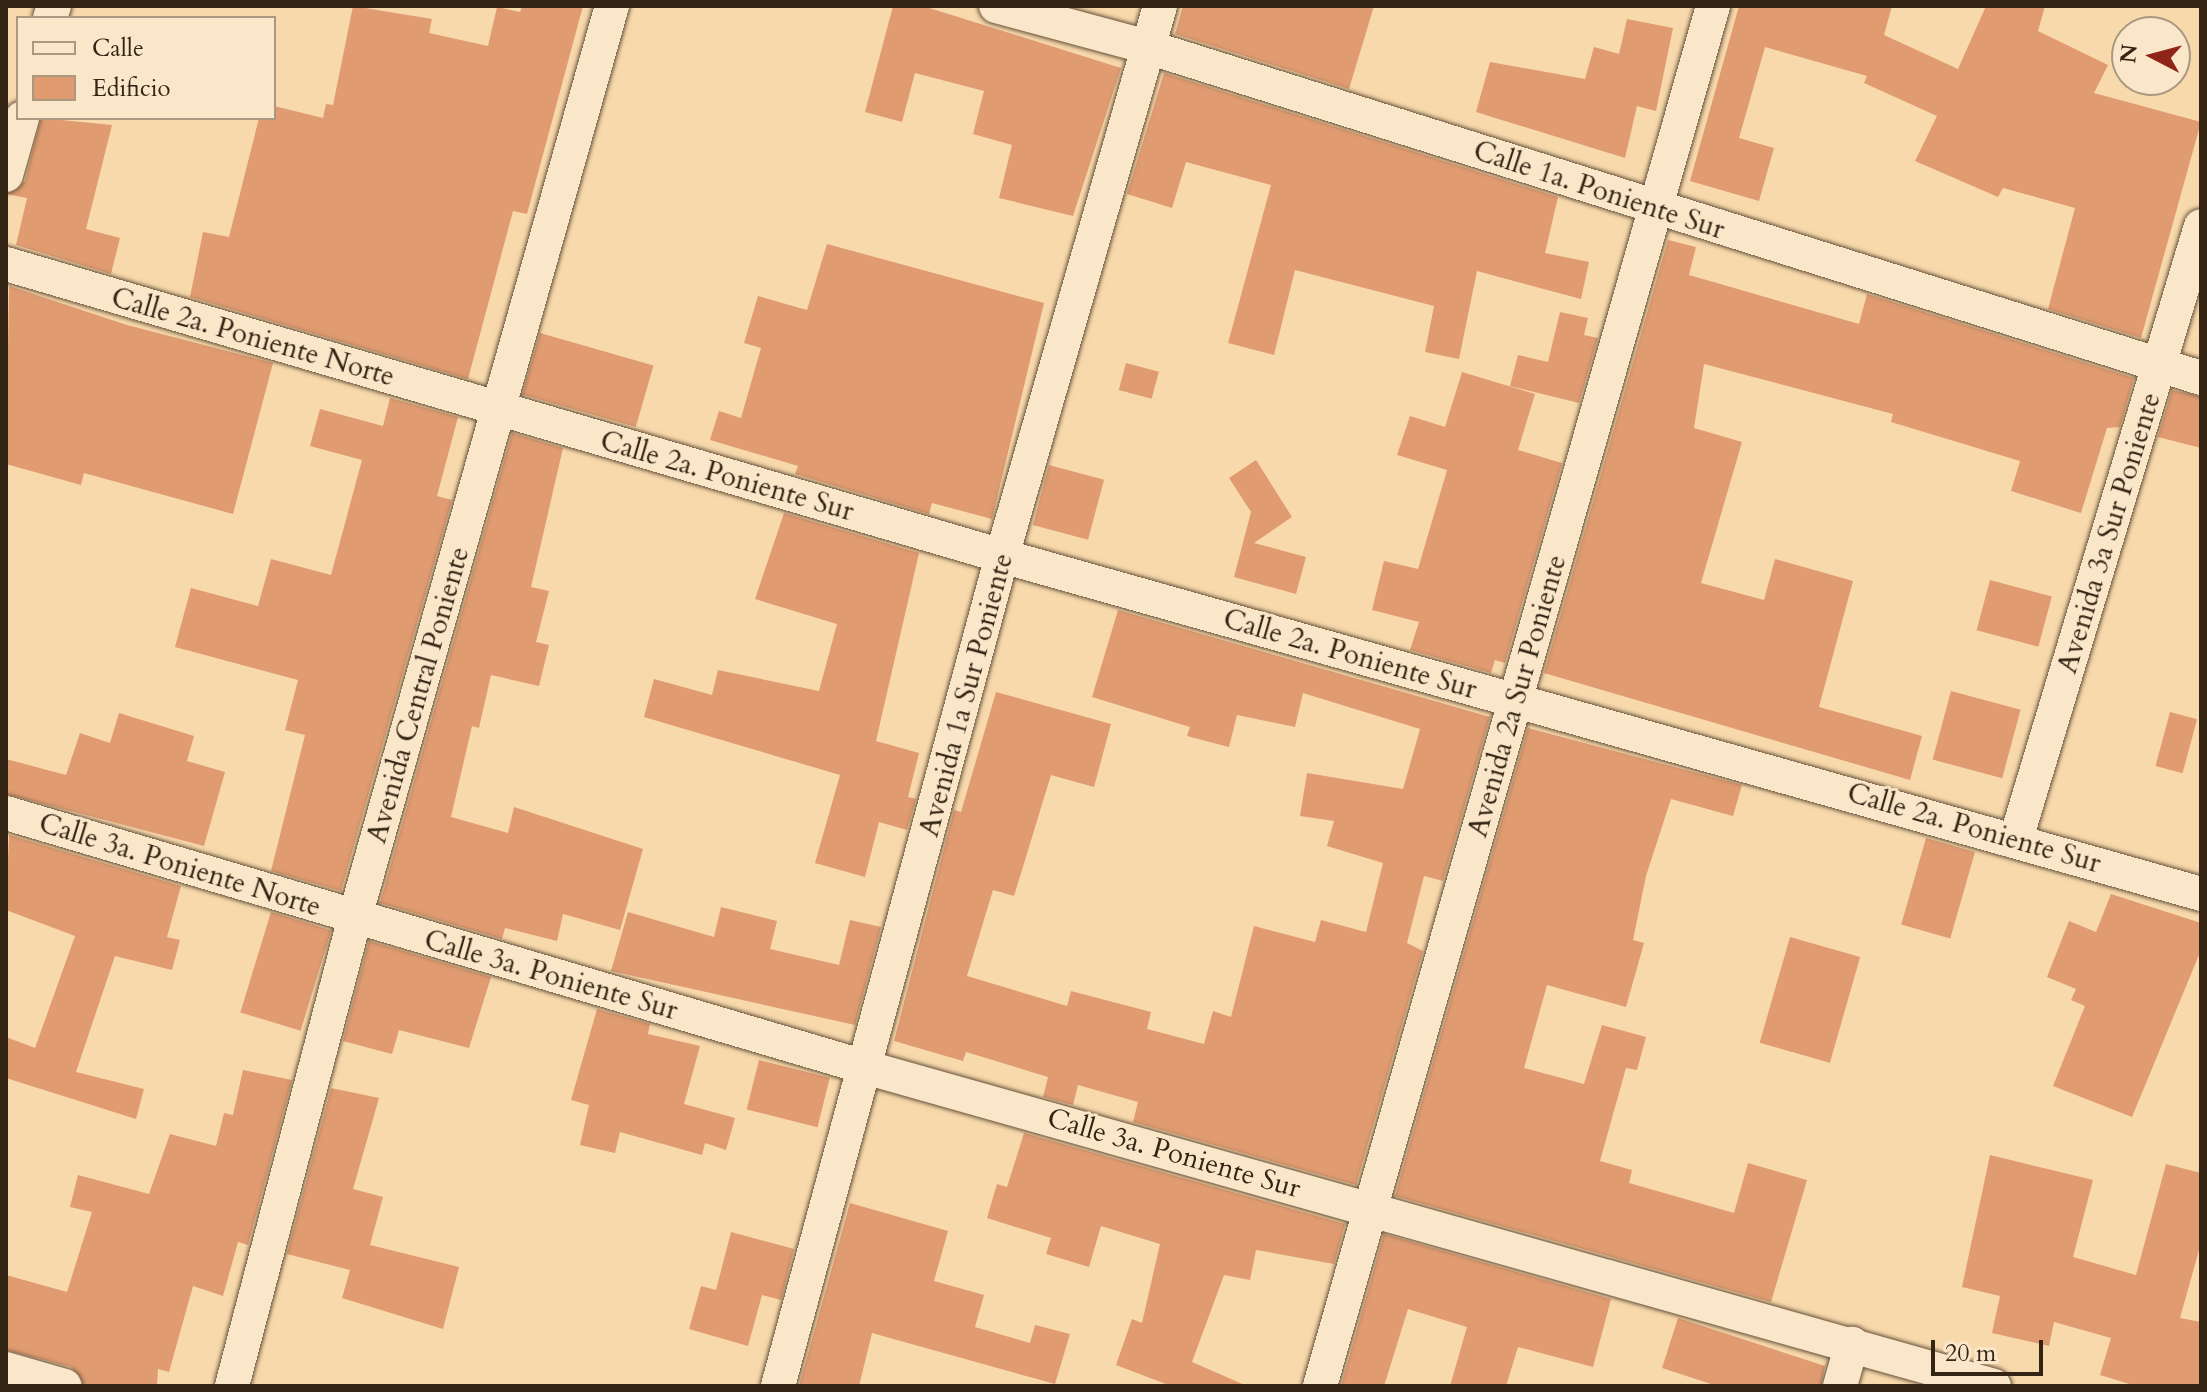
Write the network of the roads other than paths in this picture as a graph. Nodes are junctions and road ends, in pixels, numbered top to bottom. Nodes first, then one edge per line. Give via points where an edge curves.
1 (612, 6) edge
2 (996, 6) edge
3 (1160, 6) edge
4 (1713, 6) edge
5 (1148, 47) junction
6 (21, 120) edge
7 (6, 175) edge
8 (1657, 208) junction
9 (2201, 226) edge
10 (6, 264) edge
11 (2160, 366) junction
12 (2201, 378) edge
13 (500, 409) junction
14 (1002, 556) junction
15 (1515, 700) junction
16 (6, 813) edge
17 (2016, 839) junction
18 (2201, 894) edge
19 (355, 917) junction
20 (868, 1068) junction
21 (1371, 1209) junction
22 (1852, 1344) junction
23 (6, 1369) edge
24 (65, 1386) edge
25 (232, 1386) edge
26 (778, 1386) edge
27 (1320, 1386) edge
28 (1840, 1386) edge
29 (1994, 1386) edge

1 - 13 street, Avenida Central Poniente
2 - 5 street, Calle 1a. Poniente Sur
3 - 5 street, Avenida 1a Sur Poniente
4 - 8 street, Avenida 2a Sur Poniente
5 - 8 street, Calle 1a. Poniente Sur
5 - 14 street, Avenida 1a Sur Poniente
6 - 7 street
8 - 11 street, Calle 1a. Poniente Sur
8 - 15 street, Avenida 2a Sur Poniente
9 - 11 street, Avenida 3a Sur Poniente
10 - 13 street, Calle 2a. Poniente Norte
11 - 12 street, Calle 1a. Poniente Sur
11 - 17 street, Avenida 3a Sur Poniente
13 - 14 street, Calle 2a. Poniente Sur
13 - 19 street, Avenida Central Poniente
14 - 15 street, Calle 2a. Poniente Sur
14 - 20 street, Avenida 1a Sur Poniente
15 - 17 street, Calle 2a. Poniente Sur
15 - 21 street, Avenida 2a Sur Poniente
16 - 19 street, Calle 3a. Poniente Norte
17 - 18 street, Calle 2a. Poniente Sur
19 - 20 street, Calle 3a. Poniente Sur
19 - 25 street, Avenida Central Poniente
20 - 21 street, Calle 3a. Poniente Sur
20 - 26 street, Avenida 1a Sur Poniente
21 - 22 street, Calle 3a. Poniente Sur
21 - 27 street, Avenida 2a Sur Poniente
22 - 28 street
22 - 29 street, Calle 3a. Poniente Sur
23 - 24 street

